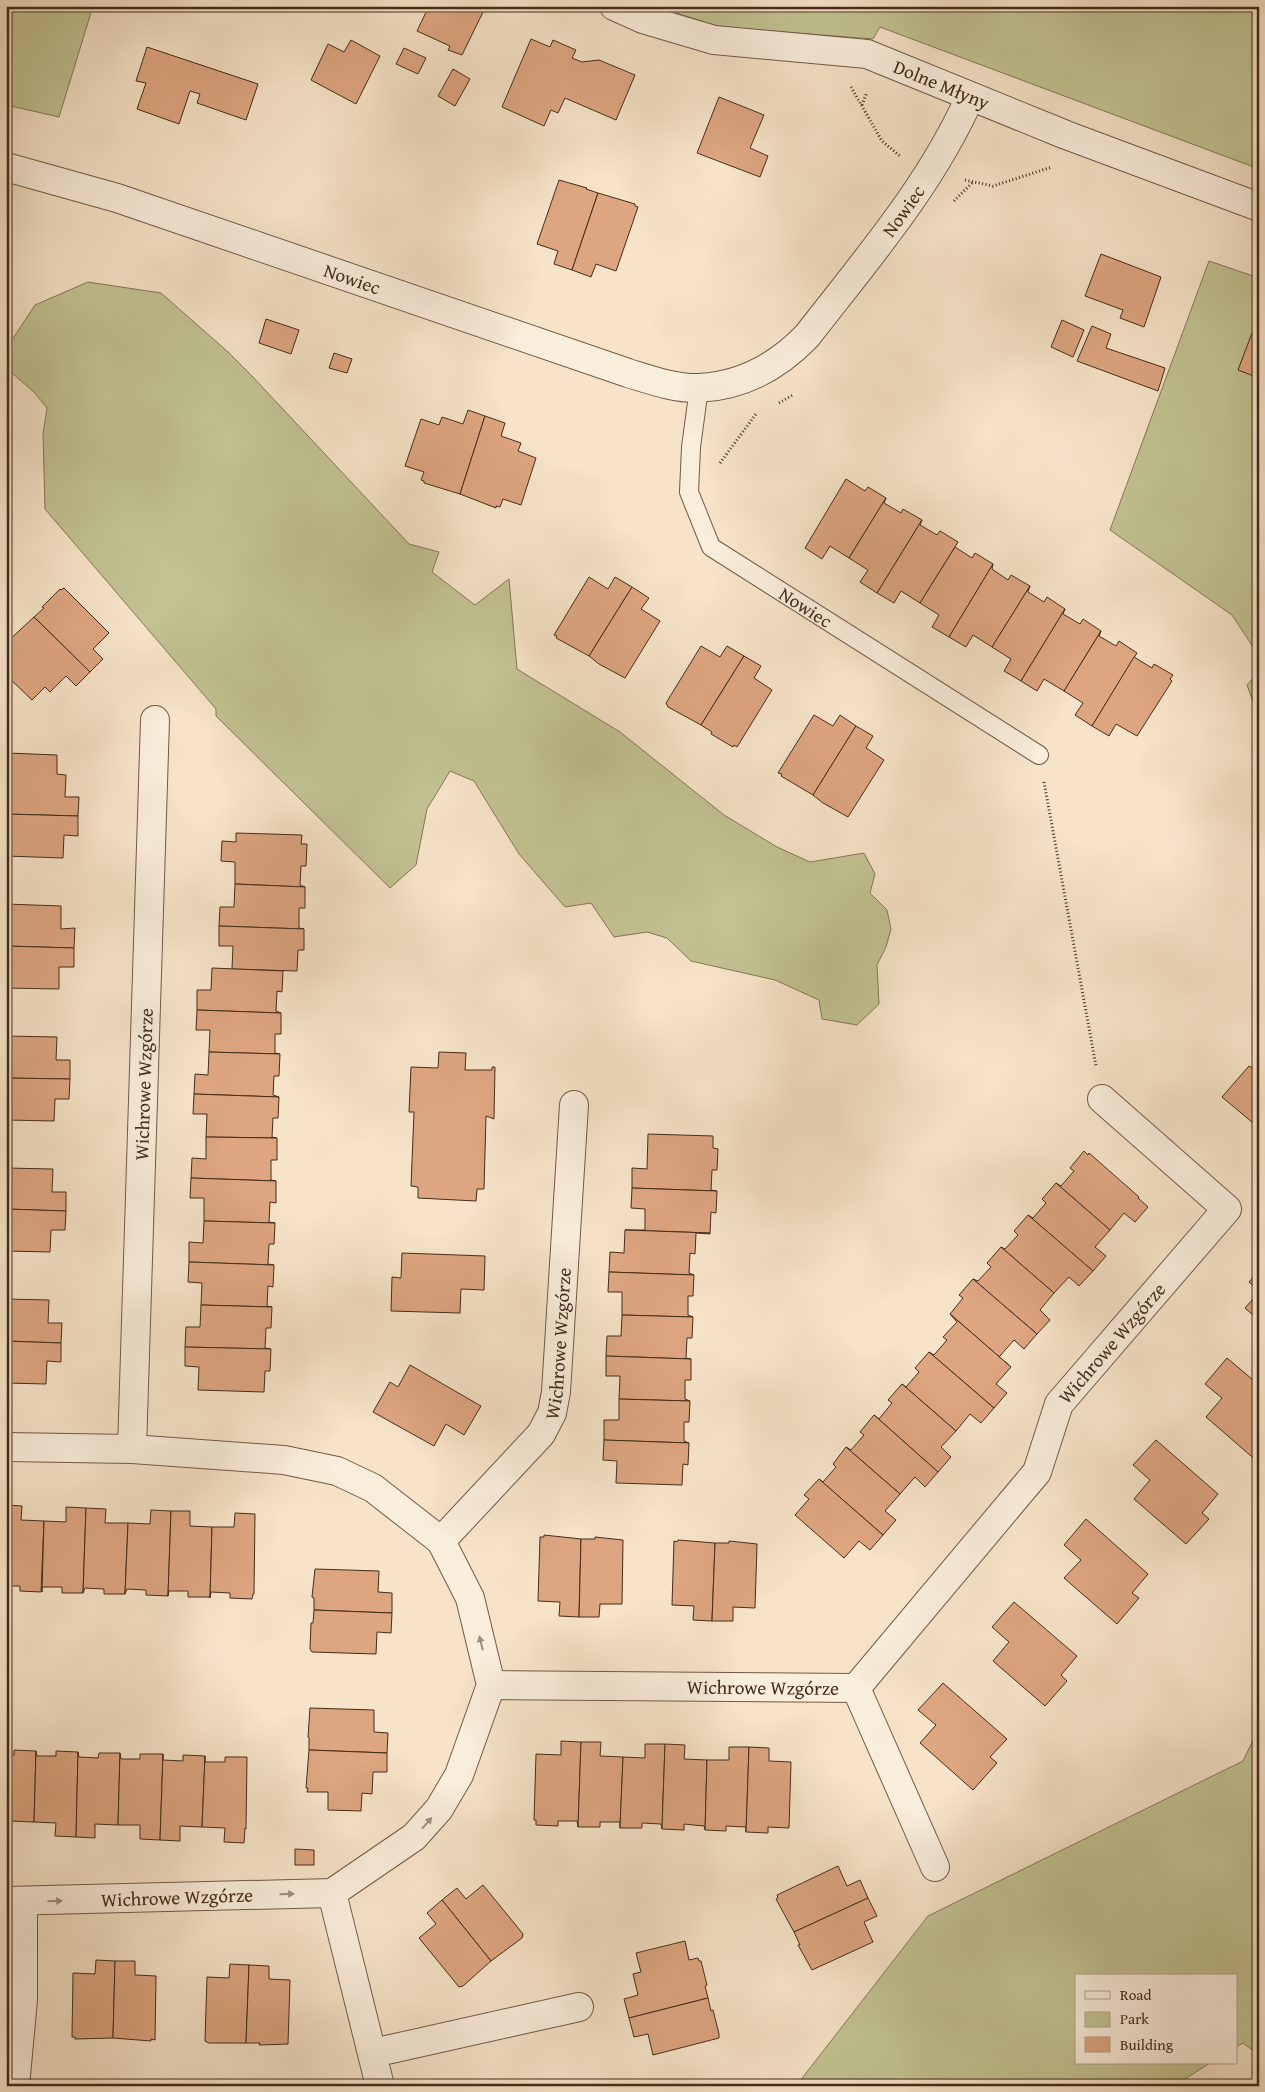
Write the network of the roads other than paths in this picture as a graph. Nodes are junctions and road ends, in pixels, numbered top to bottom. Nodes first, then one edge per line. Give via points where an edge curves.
1 (614, 6) edge
2 (970, 97) junction
3 (6, 167) edge
4 (1259, 207) edge
5 (698, 388) junction
6 (155, 720) dead end
7 (1039, 754) dead end
8 (1102, 1099) dead end
9 (574, 1105) dead end
10 (6, 1447) edge
11 (132, 1449) junction
12 (441, 1541) junction
13 (491, 1685) junction
14 (856, 1688) junction
15 (935, 1867) dead end
16 (332, 1893) junction
17 (14, 1901) edge
18 (579, 2007) dead end
19 (373, 2053) junction
20 (16, 2086) edge
21 (380, 2086) edge

1 - 2 street, Dolne Młyny via 643,19 714,40 866,54
2 - 4 street, Dolne Młyny
2 - 5 street, Nowiec via 956,128 916,191 807,336 770,368 731,383
3 - 5 street, Nowiec via 117,198 628,373 665,384
5 - 7 lane, Nowiec via 689,492 711,547
6 - 11 street, Wichrowe Wzgórze
8 - 14 street, Wichrowe Wzgórze via 1227,1210 1059,1404 1037,1472
9 - 12 street, Wichrowe Wzgórze via 552,1413 541,1434
10 - 11 street
11 - 12 street via 284,1460 337,1471 372,1488
13 -> 12 street via 470,1598
13 - 14 street, Wichrowe Wzgórze
16 -> 13 street via 414,1837 439,1809 459,1776
14 - 15 street, Wichrowe Wzgórze
17 -> 16 street, Wichrowe Wzgórze
16 - 19 street
17 - 20 street, Wichrowe Wzgórze via 23,2000
18 - 19 street
19 - 21 street

